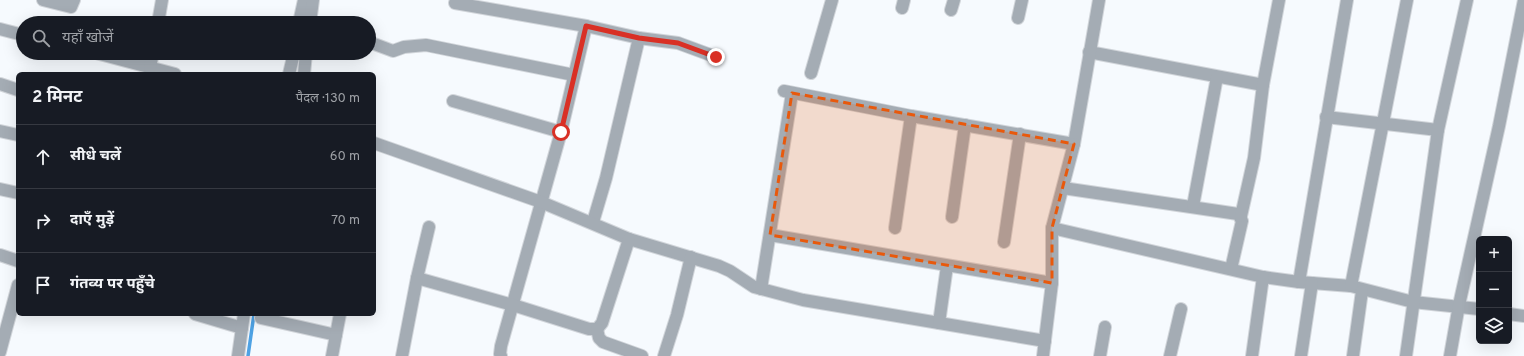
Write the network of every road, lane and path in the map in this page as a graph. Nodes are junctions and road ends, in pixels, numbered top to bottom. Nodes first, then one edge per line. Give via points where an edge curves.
1 (43, 0) edge
2 (74, 0) edge
3 (162, 0) edge
4 (304, 0) edge
5 (313, 0) edge
6 (832, 0) edge
7 (1022, 0) edge
8 (1099, 0) edge
9 (1279, 0) edge
10 (1347, 0) edge
11 (1407, 0) edge
12 (1466, 0) edge
13 (1524, 0) edge
14 (455, 3) dead end
15 (159, 16) edge
16 (308, 16) edge
17 (310, 16) edge
18 (1018, 18) dead end
19 (586, 26) junction
20 (0, 30) edge
21 (16, 33) edge
22 (639, 38) junction
23 (376, 45) edge
24 (1089, 52) junction
25 (716, 57) dead end
26 (123, 60) edge
27 (151, 60) edge
28 (293, 60) edge
29 (305, 60) edge
30 (150, 67) junction
31 (168, 72) edge
32 (290, 72) edge
33 (304, 72) edge
34 (811, 73) dead end
35 (574, 76) junction
36 (1217, 76) junction
37 (0, 84) edge
38 (1263, 85) junction
39 (16, 89) edge
40 (453, 101) dead end
41 (911, 116) junction
42 (1326, 117) junction
43 (1384, 123) junction
44 (965, 125) junction
45 (1438, 130) junction
46 (0, 131) edge
47 (561, 132) junction
48 (1020, 134) junction
49 (16, 135) edge
50 (376, 144) edge
51 (1074, 144) junction
52 (1062, 188) junction
53 (0, 189) edge
54 (16, 193) edge
55 (541, 202) junction
56 (1193, 206) junction
57 (1241, 216) junction
58 (952, 218) dead end
59 (593, 222) junction
60 (429, 227) dead end
61 (895, 228) dead end
62 (1052, 228) junction
63 (770, 235) junction
64 (629, 239) junction
65 (1004, 242) dead end
66 (0, 255) edge
67 (691, 257) junction
68 (16, 259) edge
69 (948, 266) junction
70 (1231, 269) junction
71 (1263, 277) junction
72 (417, 278) junction
73 (1299, 282) junction
74 (1052, 283) junction
75 (1312, 283) junction
76 (761, 289) junction
77 (1356, 289) junction
78 (16, 292) edge
79 (1413, 302) junction
80 (513, 305) junction
81 (1459, 305) junction
82 (1476, 308) edge
83 (1180, 309) dead end
84 (1512, 314) edge
85 (202, 316) edge
86 (244, 316) edge
87 (340, 316) edge
88 (1524, 316) edge
89 (261, 318) dead end
90 (939, 323) junction
91 (242, 328) junction
92 (1105, 328) dead end
93 (597, 329) junction
94 (336, 335) junction
95 (1046, 341) junction
96 (0, 352) edge
97 (238, 356) edge
98 (332, 356) edge
99 (402, 356) edge
100 (501, 356) edge
101 (642, 356) edge
102 (664, 356) edge
103 (1042, 356) edge
104 (1100, 356) edge
105 (1170, 356) edge
106 (1252, 356) edge
107 (1302, 356) edge
108 (1353, 356) edge
109 (1406, 356) edge
110 (1450, 356) edge

1 - 2 street via 71,7
3 - 15 street
4 - 16 street
5 - 17 street
6 - 34 street
7 - 18 street
8 - 24 street
9 - 38 street
10 - 42 street
11 - 43 street
12 - 45 street
13 - 81 street
14 - 19 street
19 - 22 street
19 - 35 street
20 - 21 street
22 - 25 street via 678,43
22 - 59 street
23 - 35 street via 393,51 426,45
24 - 36 street
24 - 51 street
26 - 30 street
27 - 30 street
28 - 32 street
29 - 33 street
30 - 31 street
35 - 47 street
36 - 38 street
36 - 56 street
37 - 39 street
38 - 57 street via 1254,158
40 - 47 street
41 - 44 street
41 - 61 street
41 - 63 street via 788,92
42 - 43 street
42 - 73 street
43 - 45 street
43 - 77 street
44 - 48 street
44 - 58 street
45 - 79 street
46 - 49 street
47 - 55 street
48 - 51 street
48 - 65 street
50 - 55 street
51 - 52 street
52 - 56 street
52 - 62 street
53 - 54 street
55 - 59 street
55 - 80 street
56 - 57 street via 1234,212
57 - 70 street
59 - 64 street
60 - 72 street
62 - 70 street
62 - 74 street
63 - 69 street
63 - 76 street
64 - 67 street
64 - 93 street via 602,323
66 - 68 street
67 - 76 street via 730,271 746,283
67 - 102 street
69 - 74 street
69 - 90 street
70 - 71 street
71 - 73 street
71 - 106 street
72 - 80 street
72 - 99 street
73 - 75 street
74 - 95 street
75 - 77 street
75 - 107 street
76 - 90 street via 803,300
77 - 79 street
77 - 108 street
78 - 96 street
79 - 81 street
79 - 109 street
80 - 93 street via 589,329
80 - 100 street via 501,346
81 - 82 street
81 - 110 street
83 - 105 street
84 - 88 street
85 - 91 street
86 - 91 street
87 - 94 street
89 - 94 street
90 - 95 street
91 - 97 street
92 - 104 street
93 - 101 street via 603,342
94 - 98 street
95 - 103 street

